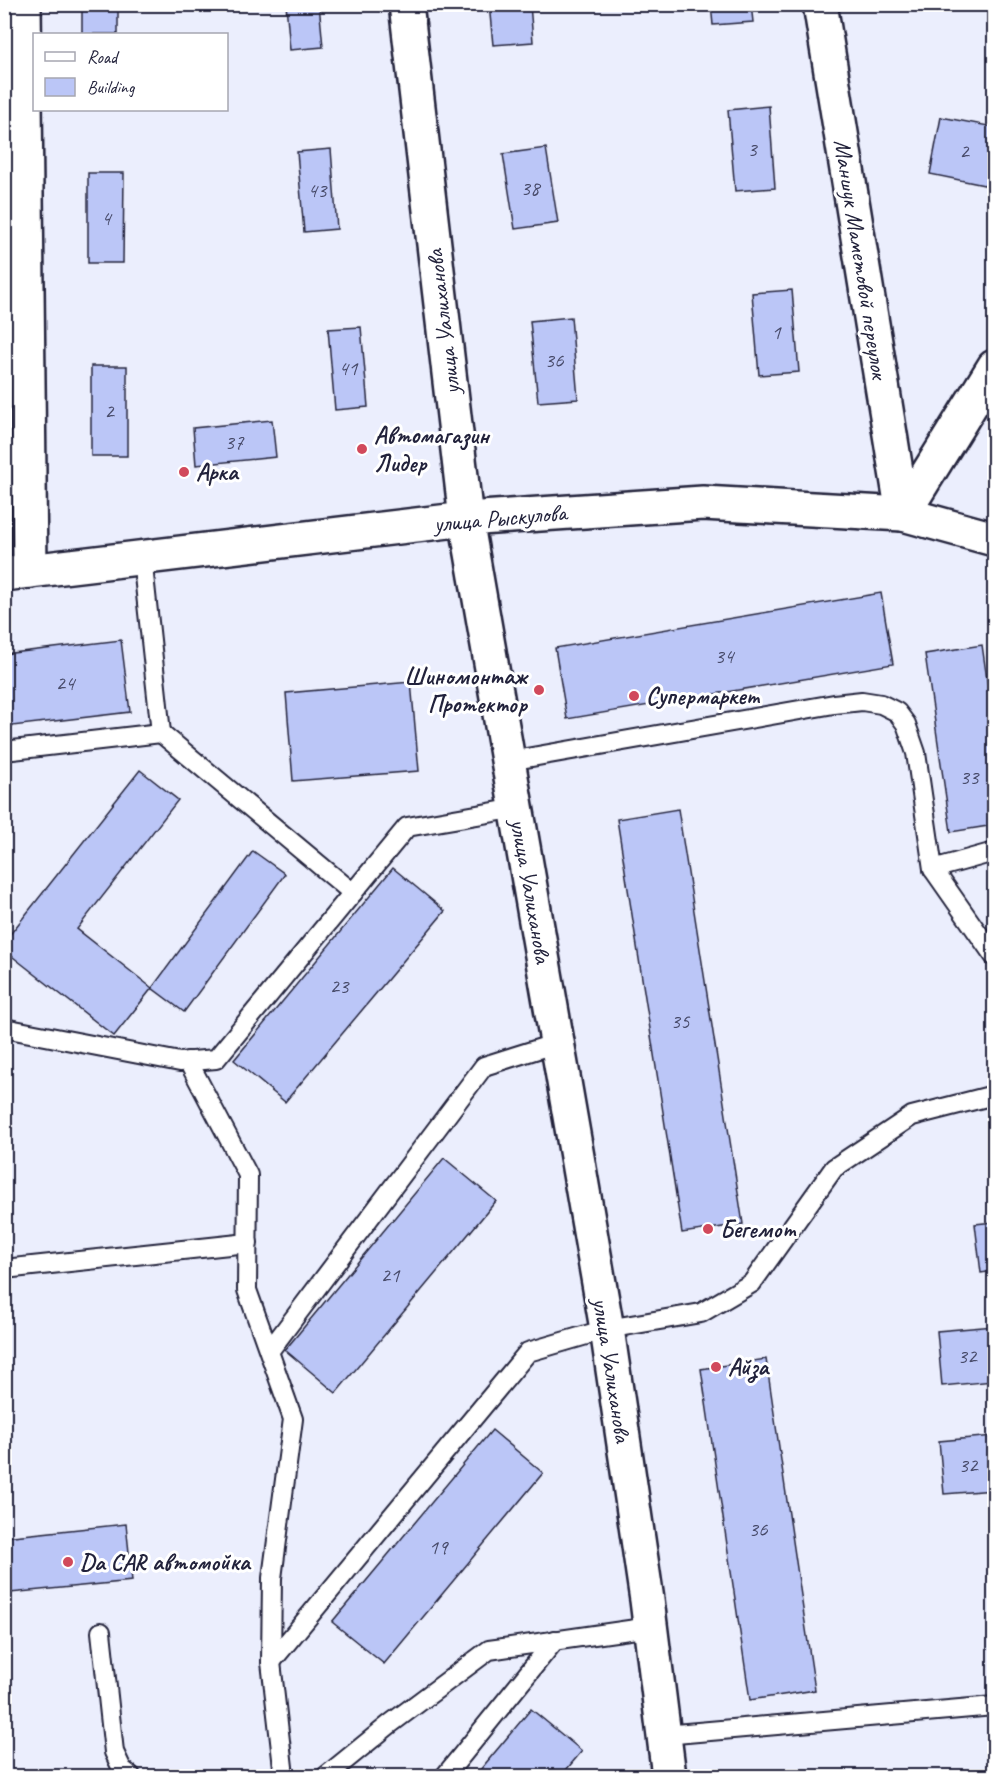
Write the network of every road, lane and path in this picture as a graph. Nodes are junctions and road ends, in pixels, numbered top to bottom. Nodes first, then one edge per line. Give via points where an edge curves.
1 (24, 4) edge
2 (406, 4) edge
3 (820, 4) edge
4 (994, 368) edge
5 (903, 514) junction
6 (466, 519) junction
7 (994, 539) edge
8 (142, 557) junction
9 (17, 572) edge
10 (161, 733) junction
11 (4, 751) edge
12 (508, 761) junction
13 (517, 808) junction
14 (994, 852) edge
15 (933, 869) junction
16 (353, 893) junction
17 (994, 956) edge
18 (4, 1028) edge
19 (557, 1043) junction
20 (188, 1061) junction
21 (994, 1095) edge
22 (248, 1243) junction
23 (4, 1269) edge
24 (607, 1329) junction
25 (270, 1350) junction
26 (650, 1627) junction
27 (100, 1632) dead end
28 (555, 1640) junction
29 (271, 1662) junction
30 (994, 1706) edge
31 (664, 1735) junction
32 (131, 1776) edge
33 (284, 1776) edge
34 (326, 1776) edge
35 (445, 1776) edge
36 (669, 1776) edge

1 - 9 street
2 - 6 street, улица Уалиханова
3 - 5 street, Маншук Маметовой переулок
4 - 5 street
5 - 6 street, улица Рыскулова via 703,503
5 - 7 street, улица Рыскулова
6 - 8 street, улица Рыскулова
6 - 12 street, улица Уалиханова
8 - 9 street, улица Рыскулова
8 - 10 lane
10 - 11 lane
10 - 16 lane
12 - 13 street, улица Уалиханова
12 - 15 lane via 834,704 881,704 897,712 916,753
13 - 16 lane via 407,827
13 - 19 street, улица Уалиханова
14 - 15 lane
15 - 17 lane
16 - 20 lane via 216,1059
18 - 20 lane
19 - 24 street, улица Уалиханова
19 - 25 lane via 484,1066
20 - 22 lane via 248,1176
21 - 24 lane via 912,1116 834,1168 752,1283 701,1313
22 - 23 lane
22 - 25 lane via 247,1290
24 - 26 street, улица Уалиханова
24 - 29 lane via 528,1352
25 - 29 lane via 293,1419 272,1578
26 - 28 lane
26 - 31 street, улица Уалиханова
27 - 32 lane via 114,1752 122,1769
28 - 34 lane via 489,1650
28 - 35 lane
29 - 33 lane
30 - 31 lane
31 - 36 street, улица Уалиханова

